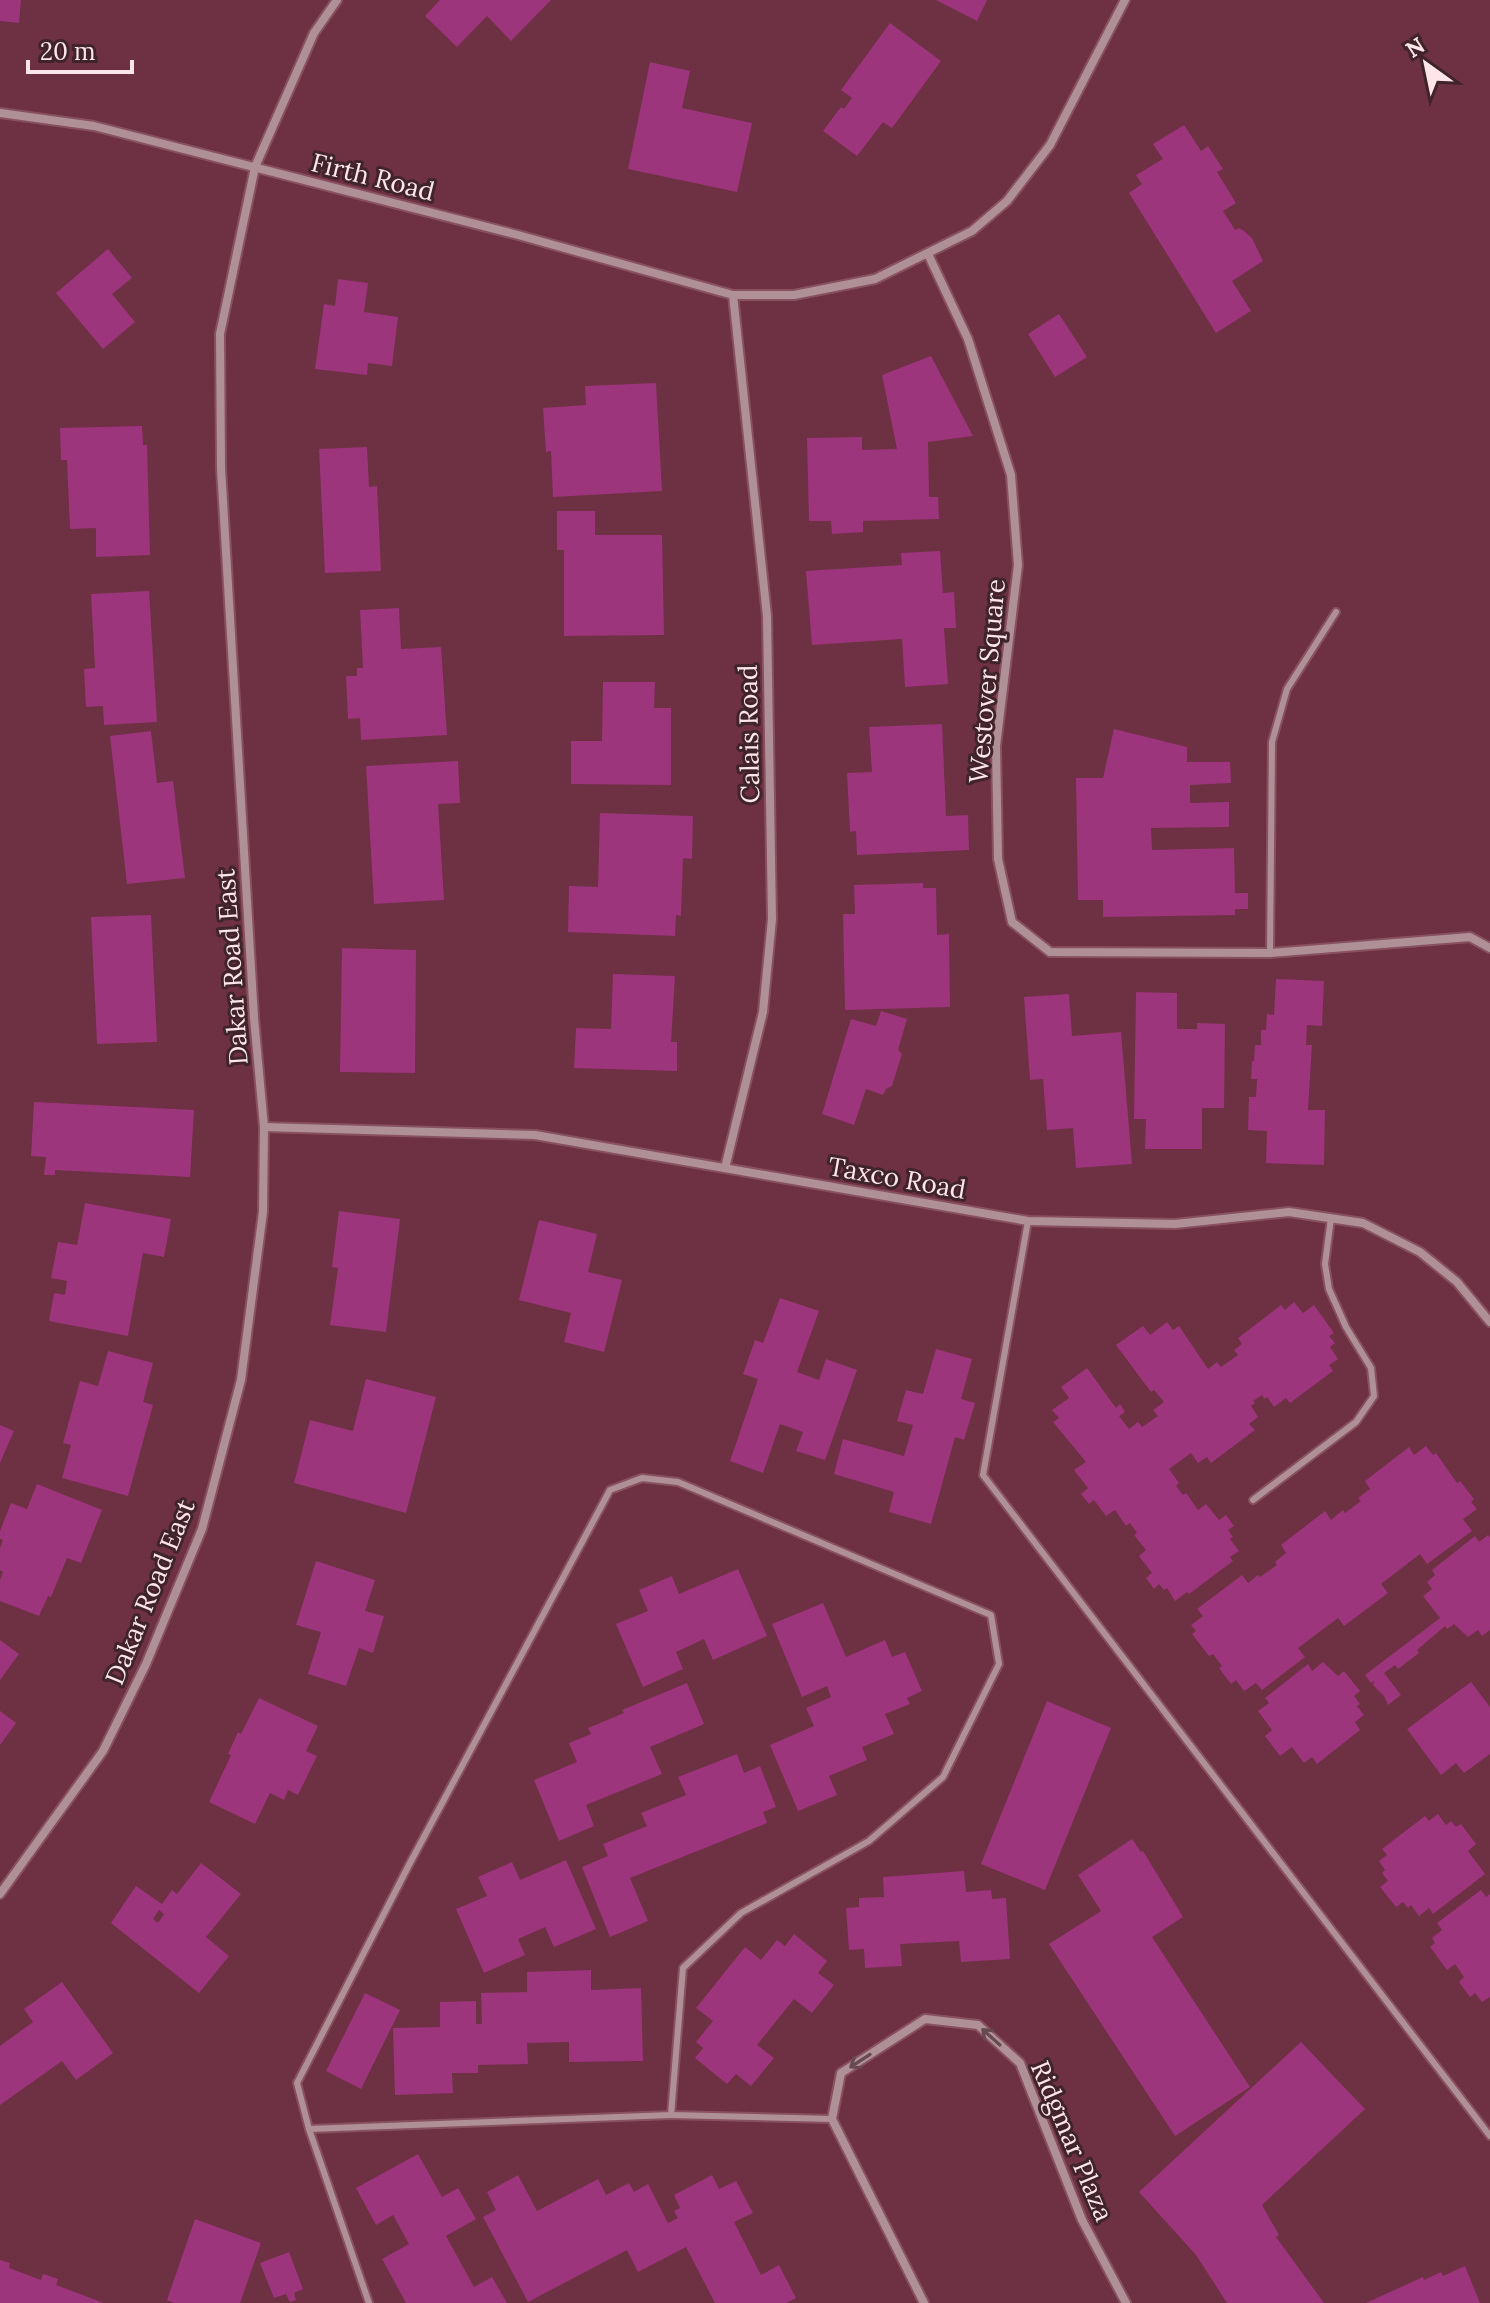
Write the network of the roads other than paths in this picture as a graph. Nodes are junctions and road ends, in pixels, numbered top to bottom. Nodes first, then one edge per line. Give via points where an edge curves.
1 (337, 0) edge
2 (1125, 0) edge
3 (0, 113) edge
4 (255, 167) junction
5 (928, 254) junction
6 (733, 295) junction
7 (1336, 612) dead end
8 (1490, 948) edge
9 (1270, 953) junction
10 (264, 1127) junction
11 (725, 1168) junction
12 (1331, 1218) junction
13 (1028, 1221) junction
14 (1490, 1322) edge
15 (1253, 1500) dead end
16 (0, 1894) edge
17 (671, 2115) junction
18 (832, 2119) junction
19 (309, 2129) junction
20 (1490, 2136) edge
21 (369, 2303) edge
22 (924, 2303) edge
23 (1126, 2303) edge

1 - 4 street, Dakar Road East via 314,33
2 - 5 street, Firth Road via 1050,145 1007,201 972,231
3 - 4 street, Firth Road via 94,126
4 - 6 street, Firth Road
4 - 10 street, Dakar Road East via 220,334 220,364 221,468
5 - 6 street, Firth Road via 875,279 794,295
5 - 9 street, Westover Square via 968,339 1011,475 1018,565 996,746 998,859 1012,922 1050,952
6 - 11 street, Calais Road via 767,616 772,919 763,1012
7 - 9 lane via 1287,689 1272,742
8 - 9 street, Westover Square via 1470,937
10 - 11 street, Taxco Road via 535,1135
10 - 16 street, Dakar Road East via 263,1212 241,1380 202,1529 103,1751
11 - 13 street, Taxco Road
12 - 13 street, Taxco Road via 1289,1212 1175,1224
12 - 14 street, Taxco Road via 1363,1223 1420,1252 1457,1282
12 - 15 lane via 1325,1264 1329,1289 1371,1368 1374,1396 1356,1422
13 - 20 lane via 983,1475
17 - 18 lane
17 - 19 lane
17 - 19 lane via 683,1968 741,1913 869,1841 943,1777 999,1664 991,1615 678,1482 642,1478 610,1490 315,2043 297,2083
18 - 22 street
23 -> 18 street, Ridgmar Plaza via 1082,2220 1020,2063 978,2025 925,2019 841,2073
19 - 21 lane

